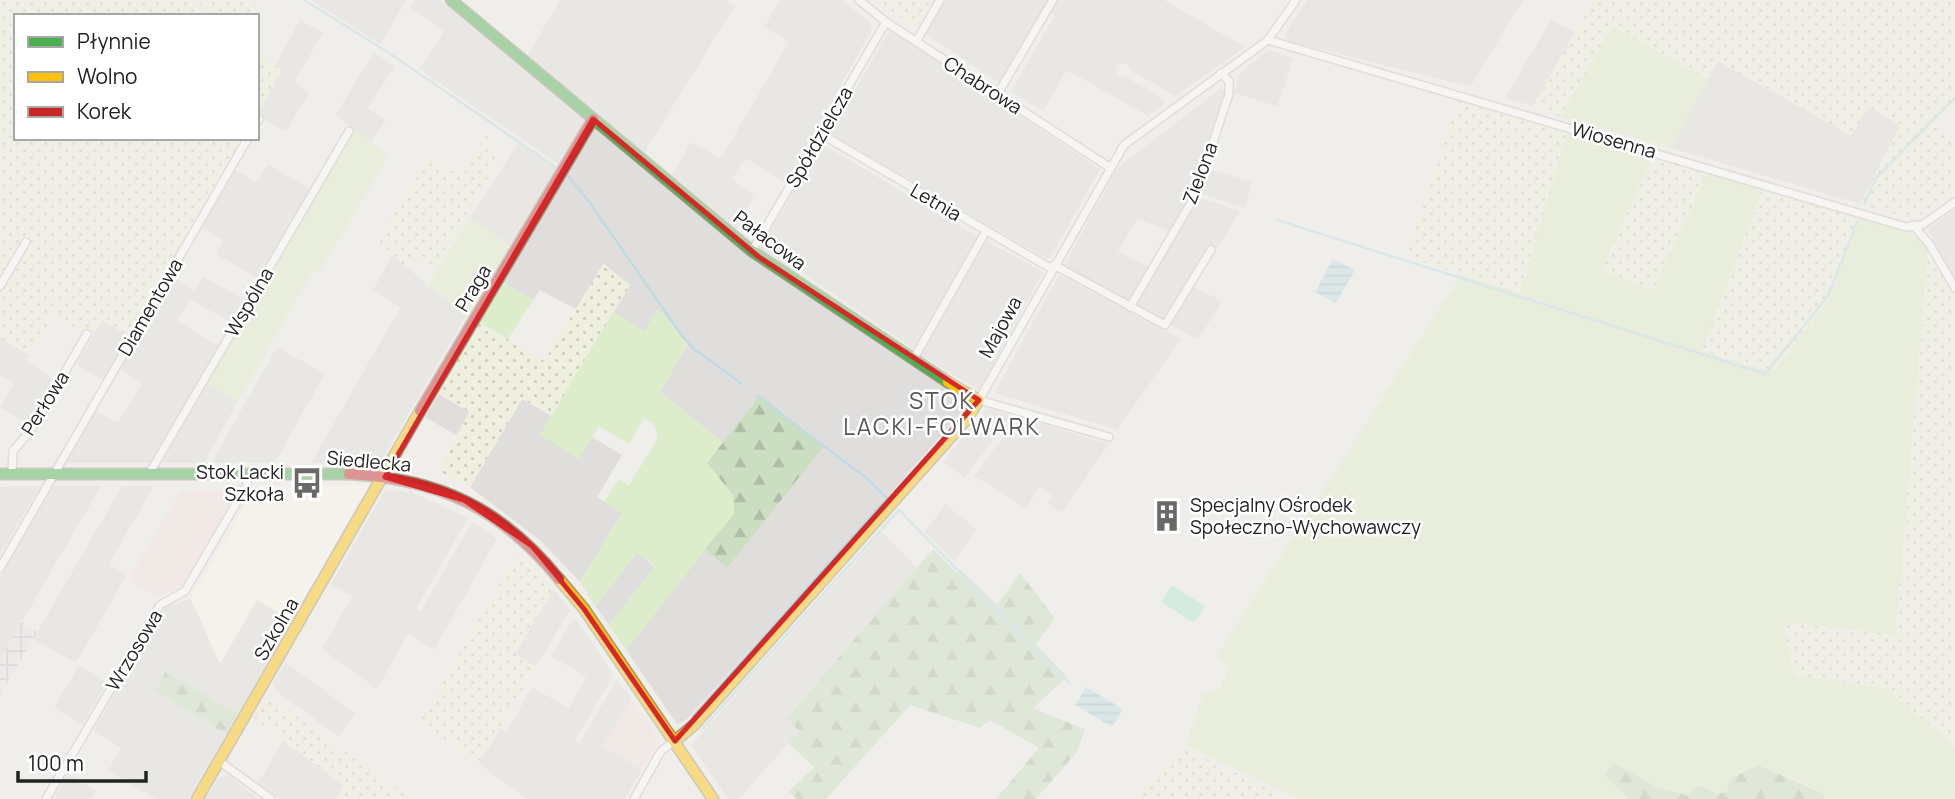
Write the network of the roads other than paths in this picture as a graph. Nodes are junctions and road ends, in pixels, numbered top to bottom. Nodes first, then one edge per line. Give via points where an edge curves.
1 (451, 0) edge
2 (859, 0) edge
3 (940, 0) edge
4 (1053, 0) edge
5 (1296, 0) edge
6 (886, 22) junction
7 (1268, 40) junction
8 (916, 41) junction
9 (1221, 73) junction
10 (998, 95) junction
11 (593, 119) junction
12 (349, 131) dead end
13 (821, 134) junction
14 (247, 140) edge
15 (1109, 167) junction
16 (1955, 202) edge
17 (1913, 225) junction
18 (986, 231) junction
19 (26, 242) dead end
20 (1211, 250) dead end
21 (752, 251) junction
22 (1053, 267) junction
23 (0, 286) edge
24 (1955, 288) edge
25 (1130, 307) junction
26 (87, 334) dead end
27 (913, 360) junction
28 (979, 400) junction
29 (1109, 437) dead end
30 (0, 474) edge
31 (12, 474) junction
32 (52, 474) junction
33 (149, 474) junction
34 (247, 474) junction
35 (385, 477) junction
36 (0, 568) edge
37 (675, 741) junction
38 (219, 761) junction
39 (46, 799) edge
40 (197, 799) edge
41 (271, 799) edge
42 (634, 799) edge
43 (713, 799) edge

1 - 11 street, Pałacowa
2 - 6 street, Chabrowa
3 - 8 street
4 - 10 street
5 - 7 street, Majowa
6 - 8 street, Chabrowa
6 - 13 street, Spółdzielcza
7 - 9 street, Majowa
7 - 17 street, Wiosenna
8 - 10 street, Chabrowa
9 - 15 street, Majowa via 1141,130
9 - 25 street, Zielona via 1229,80 1229,94 1196,194
10 - 15 street, Chabrowa
11 - 21 street, Pałacowa
11 - 35 street, Praga
12 - 33 street, Wspólna
13 - 18 street, Letnia
13 - 21 street, Spółdzielcza
14 - 32 street, Diamentowa
15 - 22 street, Majowa
16 - 17 street via 1922,225
17 - 24 street
18 - 22 street, Letnia
18 - 27 street
19 - 23 street
20 - 25 street, Letnia via 1165,325
21 - 27 street, Pałacowa
22 - 25 street, Letnia
22 - 28 street, Majowa
26 - 31 street, Perłowa via 31,430 13,451
27 - 28 street, Pałacowa
28 - 29 street, Pałacowa
28 - 37 street, Majowa via 948,441
30 - 31 street, Siedlecka
31 - 32 street, Siedlecka
32 - 33 street, Siedlecka
32 - 36 street, Diamentowa
33 - 34 street, Siedlecka
34 - 35 street, Siedlecka
34 - 39 street, Wrzosowa via 247,485 185,591 160,605
35 - 37 street, Siedlecka via 429,485 464,500 532,547 584,609
35 - 38 street, Szkolna
37 - 42 street via 662,751
37 - 43 street, Siedlecka
38 - 40 street, Szkolna
38 - 41 street

